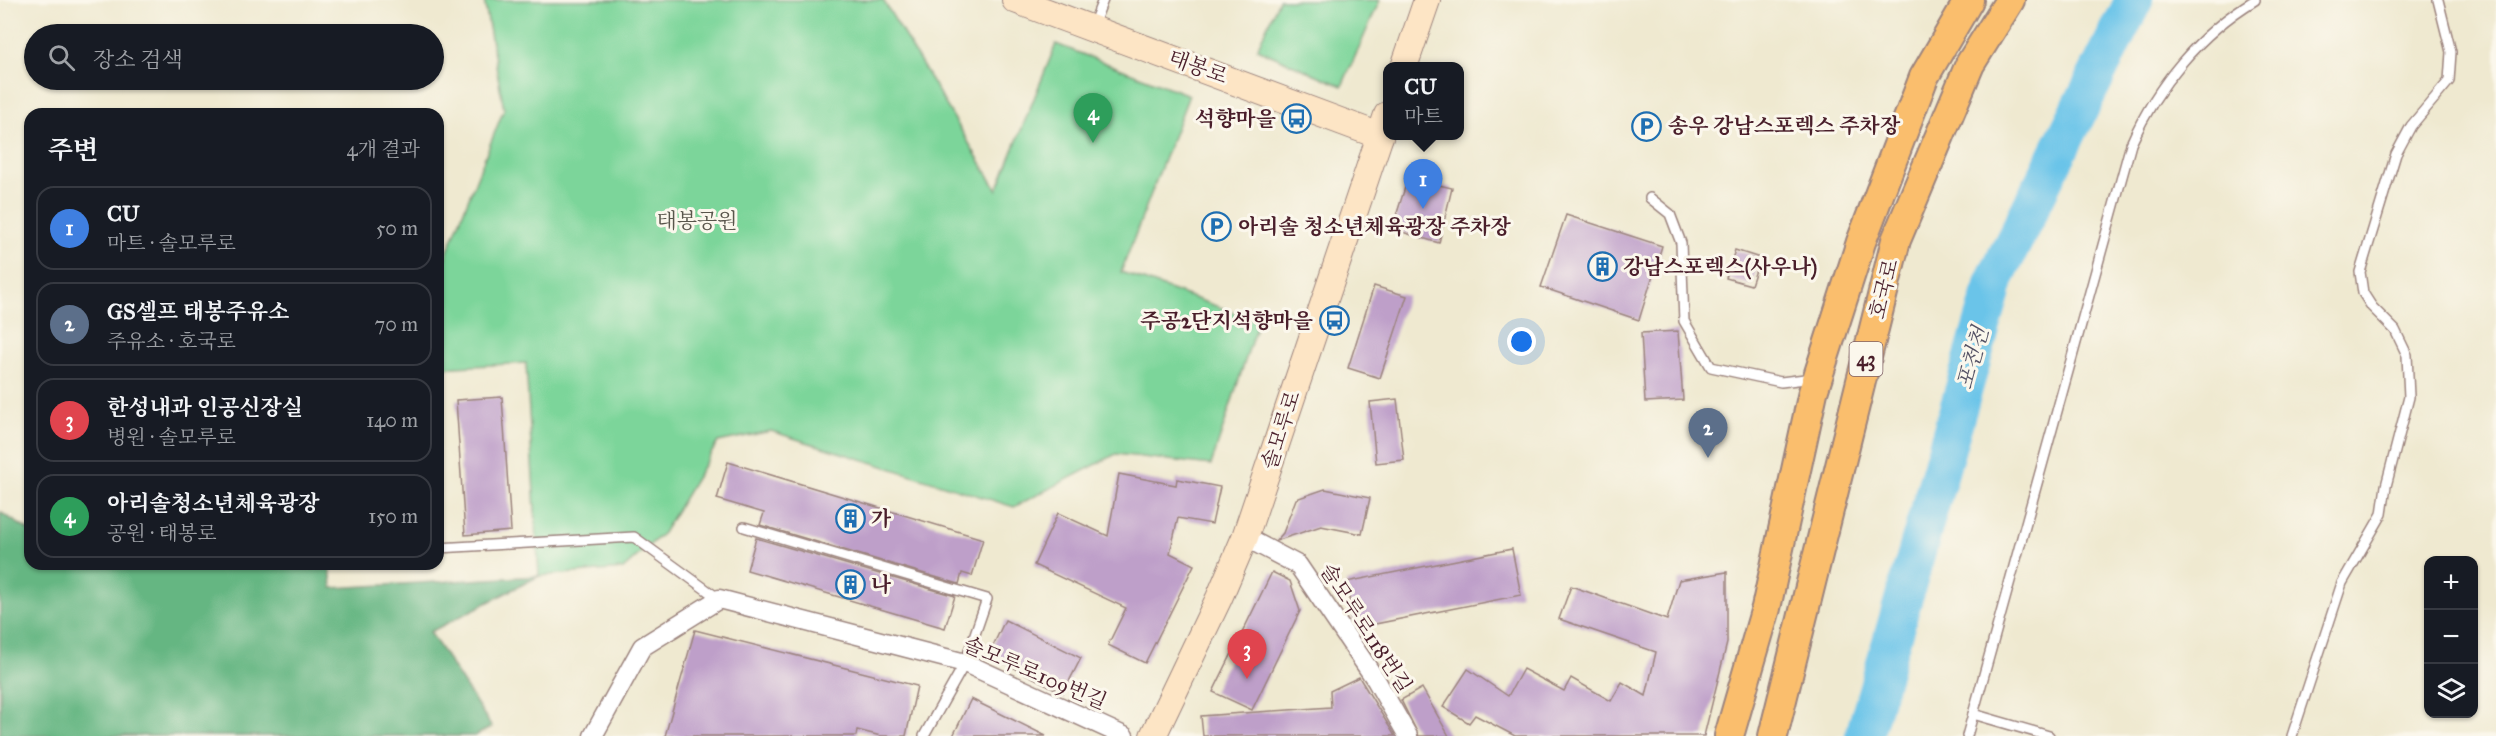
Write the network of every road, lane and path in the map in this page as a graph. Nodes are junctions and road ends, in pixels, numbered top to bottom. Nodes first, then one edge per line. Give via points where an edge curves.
1 (1015, 0) edge
2 (1103, 0) edge
3 (1427, 0) edge
4 (1969, 0) edge
5 (2010, 0) edge
6 (2255, 0) edge
7 (2438, 0) edge
8 (1092, 28) junction
9 (1405, 62) edge
10 (1383, 125) edge
11 (1650, 198) dead end
12 (1818, 377) junction
13 (744, 527) dead end
14 (1245, 537) junction
15 (444, 548) edge
16 (719, 599) junction
17 (965, 663) junction
18 (1973, 714) junction
19 (592, 736) edge
20 (924, 736) edge
21 (1124, 736) edge
22 (1153, 736) edge
23 (1408, 736) edge
24 (1729, 736) edge
25 (1773, 736) edge
26 (1967, 736) edge
27 (2049, 736) edge
28 (2292, 736) edge

1 - 8 main road, 태봉로
2 - 8 lane
3 - 9 main road
4 - 12 main road, 호국로 / 43 via 1924,77 1861,242
5 - 25 main road, 호국로 / 43 via 1970,64 1896,240
6 - 18 lane via 2213,30 2183,61 2157,93 2131,144
7 - 28 lane via 2451,52 2449,81 2411,126 2396,154 2360,272 2363,293 2395,330 2408,355 2409,397 2382,514 2342,583
8 - 10 main road, 태봉로
10 - 14 main road, 솔모루로
11 - 12 lane via 1670,214 1681,243 1684,321 1711,367 1781,382
12 - 24 main road, 호국로 / 43 via 1766,608
13 - 17 lane via 987,599
14 - 22 main road, 솔모루로
14 - 23 street, 솔모루로118번길 via 1298,565 1376,680
15 - 16 lane via 634,537
16 - 17 street, 솔모루로109번길
16 - 19 street via 642,647
17 - 20 lane
17 - 21 street, 솔모루로109번길
18 - 26 lane
18 - 27 lane

